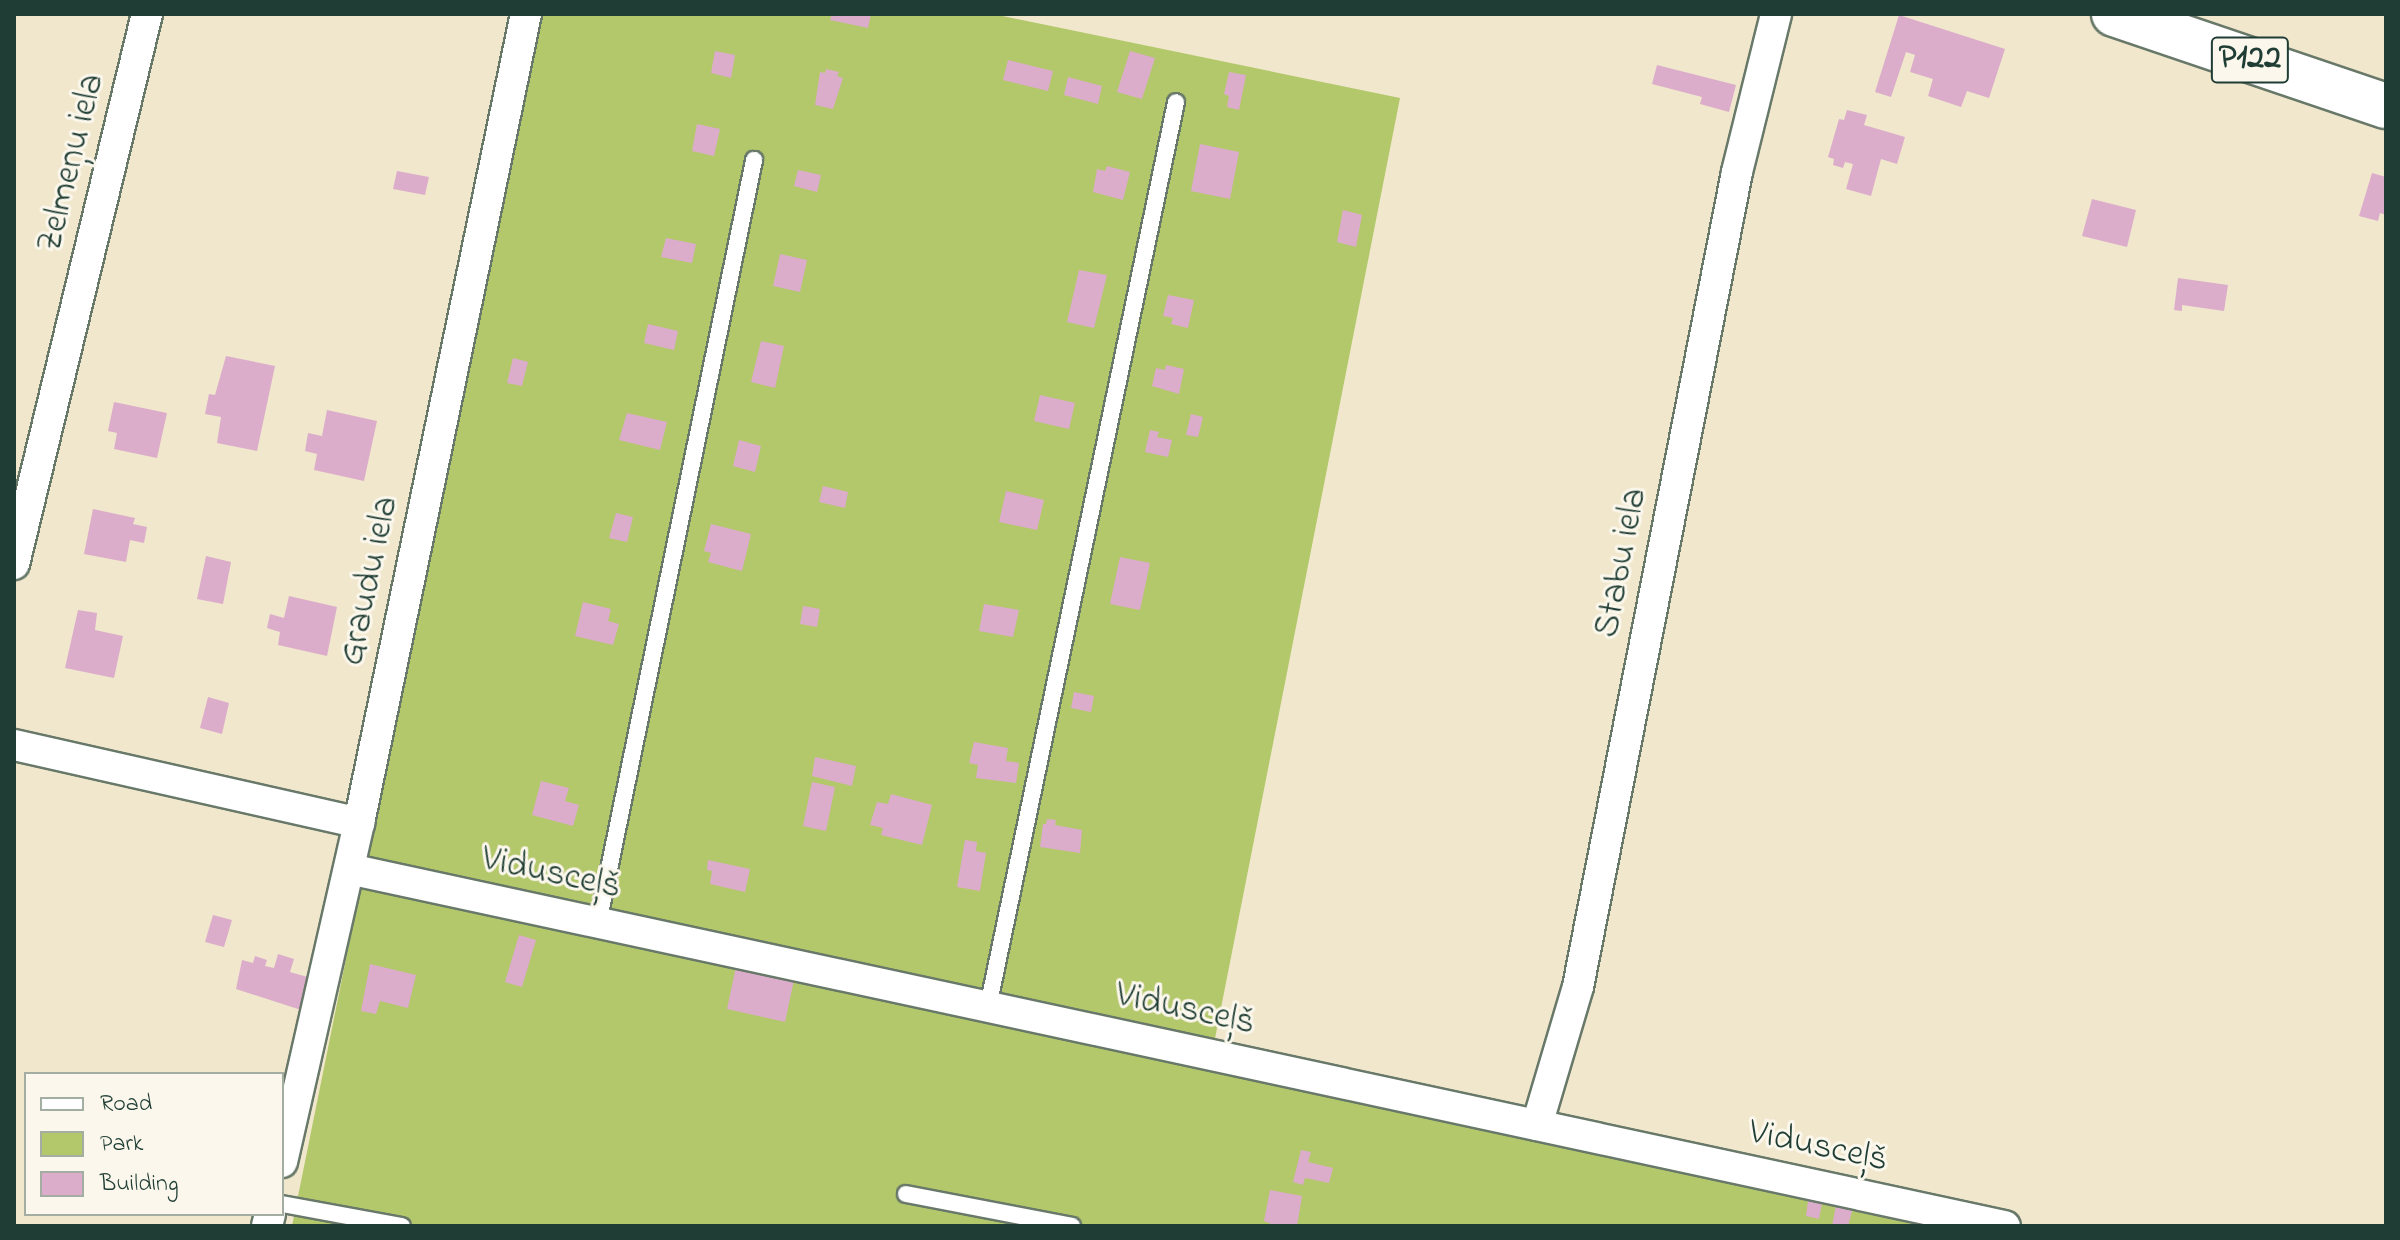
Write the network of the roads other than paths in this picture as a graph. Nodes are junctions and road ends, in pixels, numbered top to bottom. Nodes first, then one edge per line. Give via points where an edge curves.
1 (147, 14) edge
2 (526, 14) edge
3 (1776, 14) edge
4 (2114, 14) edge
5 (1176, 102) dead end
6 (2386, 106) edge
7 (754, 160) dead end
8 (14, 564) edge
9 (14, 745) edge
10 (359, 823) junction
11 (349, 869) junction
12 (598, 923) junction
13 (988, 1007) junction
14 (1537, 1125) junction
15 (284, 1153) edge
16 (906, 1194) dead end
17 (284, 1204) edge
18 (402, 1226) edge
19 (1072, 1226) edge
20 (2005, 1226) edge

1 - 8 street, Zelmeņu iela
2 - 10 street, Graudu iela
3 - 14 street, Stabu iela via 1734,188 1578,987
4 - 6 main road, P122
5 - 13 lane
7 - 12 lane
9 - 10 street
10 - 11 street, Graudu iela
11 - 12 street, Vidusceļš
11 - 15 street, Graudu iela
12 - 13 street, Vidusceļš
13 - 14 street, Vidusceļš
14 - 20 street, Vidusceļš
16 - 19 lane
17 - 18 lane

